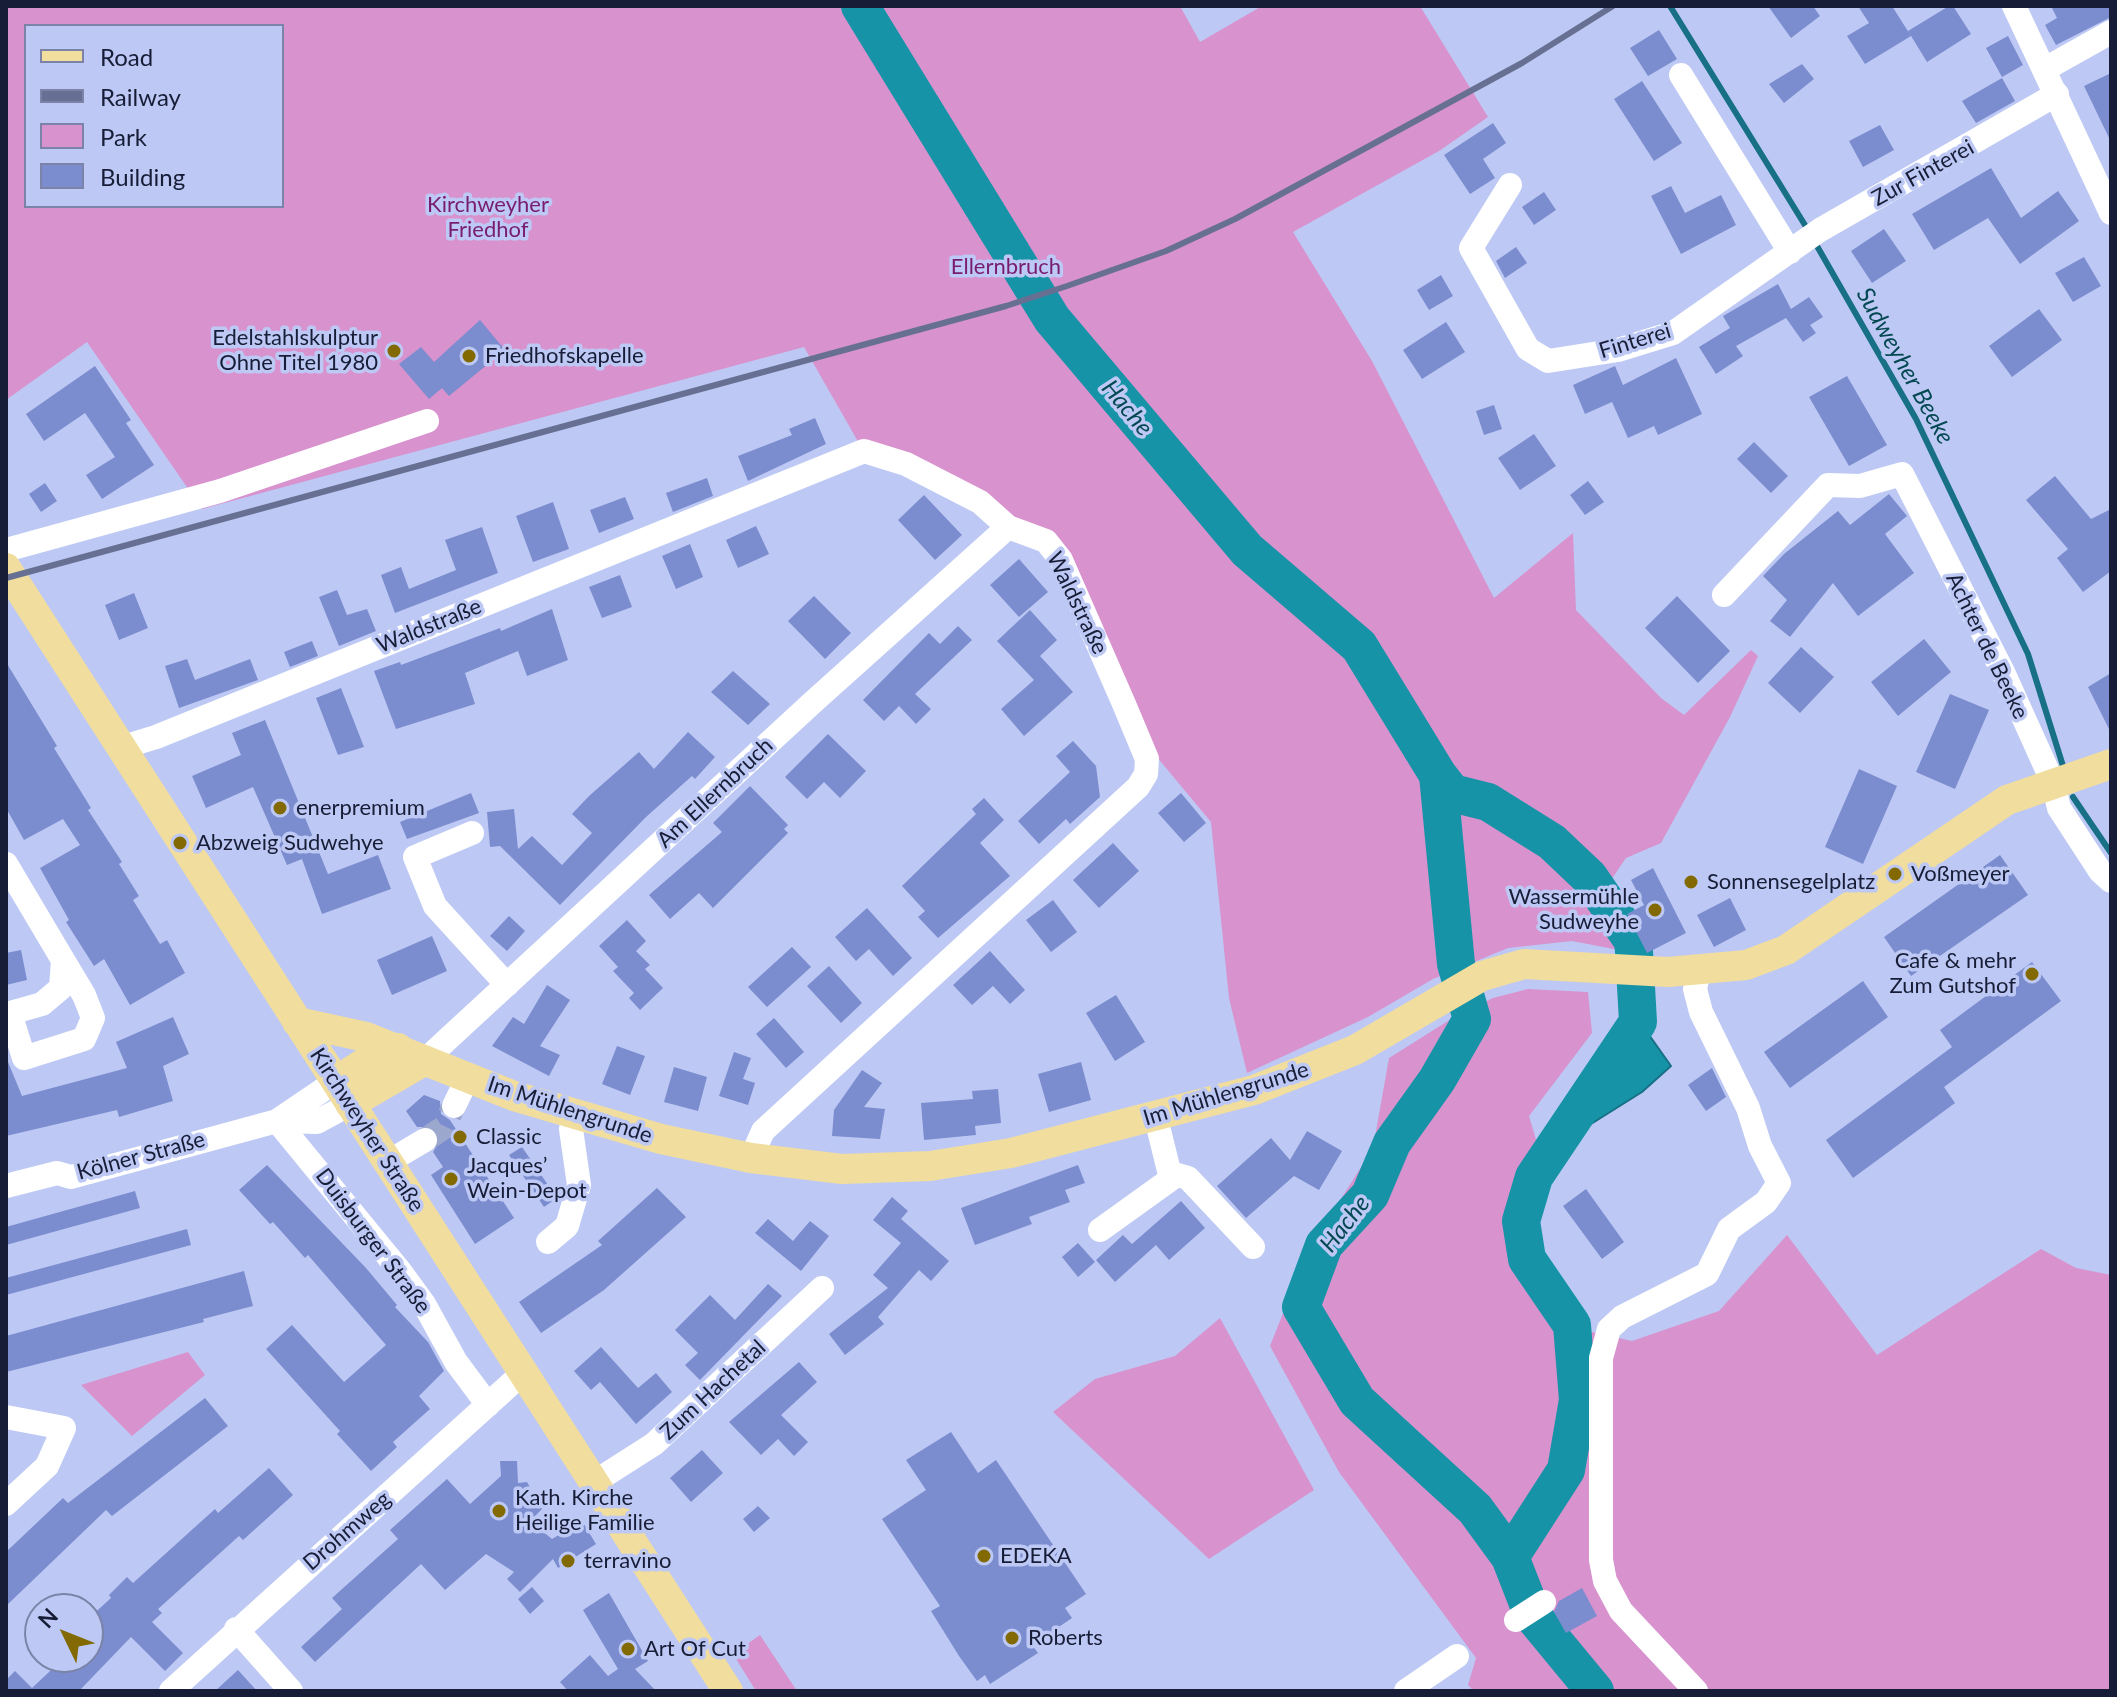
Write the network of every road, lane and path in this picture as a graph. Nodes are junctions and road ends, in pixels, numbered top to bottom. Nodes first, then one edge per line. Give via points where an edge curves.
1 (2014, 6) edge
2 (2111, 32) edge
3 (2045, 69) junction
4 (1681, 75) dead end
5 (2057, 94) junction
6 (1510, 185) dead end
7 (2111, 213) edge
8 (1790, 252) junction
9 (427, 421) dead end
10 (1008, 527) junction
11 (6, 550) edge
12 (6, 568) edge
13 (1724, 595) dead end
14 (120, 748) junction
15 (2111, 764) edge
16 (2053, 783) junction
17 (472, 833) dead end
18 (6, 864) edge
19 (2111, 881) edge
20 (63, 960) dead end
21 (1699, 971) junction
22 (507, 985) junction
23 (297, 1022) junction
24 (411, 1054) junction
25 (468, 1077) junction
26 (343, 1093) junction
27 (454, 1106) tunnel mouth
28 (574, 1115) junction
29 (1156, 1118) junction
30 (277, 1121) junction
31 (425, 1140) tunnel mouth
32 (751, 1158) junction
33 (388, 1162) junction
34 (1171, 1173) junction
35 (6, 1186) edge
36 (1100, 1230) dead end
37 (548, 1242) dead end
38 (1253, 1247) dead end
39 (822, 1288) dead end
40 (524, 1372) junction
41 (488, 1405) junction
42 (6, 1417) edge
43 (596, 1481) junction
44 (6, 1504) edge
45 (1544, 1602) dead end
46 (1516, 1620) dead end
47 (236, 1629) junction
48 (1457, 1656) dead end
49 (171, 1691) edge
50 (291, 1691) edge
51 (728, 1691) edge
52 (1406, 1691) edge
53 (1696, 1691) edge

1 - 3 street
2 - 3 street
3 - 5 street
4 - 8 street
5 - 7 street
5 - 8 street, Zur Finterei
6 - 8 street, Finterei via 1471,248 1528,349 1548,361 1618,350 1673,333
9 - 11 street via 220,491
10 - 14 street, Waldstraße via 980,502 906,464 864,451
10 - 22 street, Am Ellernbruch
10 - 32 street, Waldstraße via 1046,541 1061,560 1147,759 1146,774 1138,787 763,1131
12 - 14 main road, Kirchweyher Straße
13 - 16 street, Achter de Beeke via 1828,485 1860,486 1902,474
14 - 23 main road, Kirchweyher Straße
15 - 16 main road, Im Mühlengrunde
16 - 19 street, Achter de Beeke via 2059,808
16 - 21 main road, Im Mühlengrunde via 2007,800 1966,824 1786,950 1746,965
17 - 22 street via 415,857 435,906
18 - 20 street
21 - 29 main road, Im Mühlengrunde via 1524,964 1446,994 1355,1050 1254,1090
21 - 53 street via 1695,989 1701,1012 1779,1183 1766,1202 1729,1229 1707,1274 1622,1317 1609,1329 1601,1358 1605,1581 1621,1611
22 - 24 street, Am Ellernbruch
23 - 24 main road, Im Mühlengrunde
23 - 26 main road, Kirchweyher Straße
24 - 25 main road, Im Mühlengrunde
24 - 26 main road
25 - 27 street
25 - 28 main road, Im Mühlengrunde
26 - 30 street, Kölner Straße via 317,1122
26 - 33 main road, Kirchweyher Straße
28 - 32 main road, Im Mühlengrunde
28 - 37 street via 579,1185 567,1226
29 - 32 main road, Im Mühlengrunde via 1011,1153 920,1167 842,1169
29 - 34 street
30 - 35 street, Kölner Straße via 71,1177 57,1173
30 - 41 street, Duisburger Straße via 400,1271
31 - 33 street
33 - 40 main road, Kirchweyher Straße
34 - 36 street via 1171,1179
34 - 38 street via 1188,1178
39 - 43 street, Zum Hachetal via 654,1444
40 - 41 street, Drohmweg
40 - 43 main road, Kirchweyher Straße
41 - 47 street, Drohmweg
42 - 44 street via 64,1428 47,1466
43 - 51 main road, Kirchweyher Straße
45 - 46 street
47 - 49 street, Drohmweg
47 - 50 street
48 - 52 street

